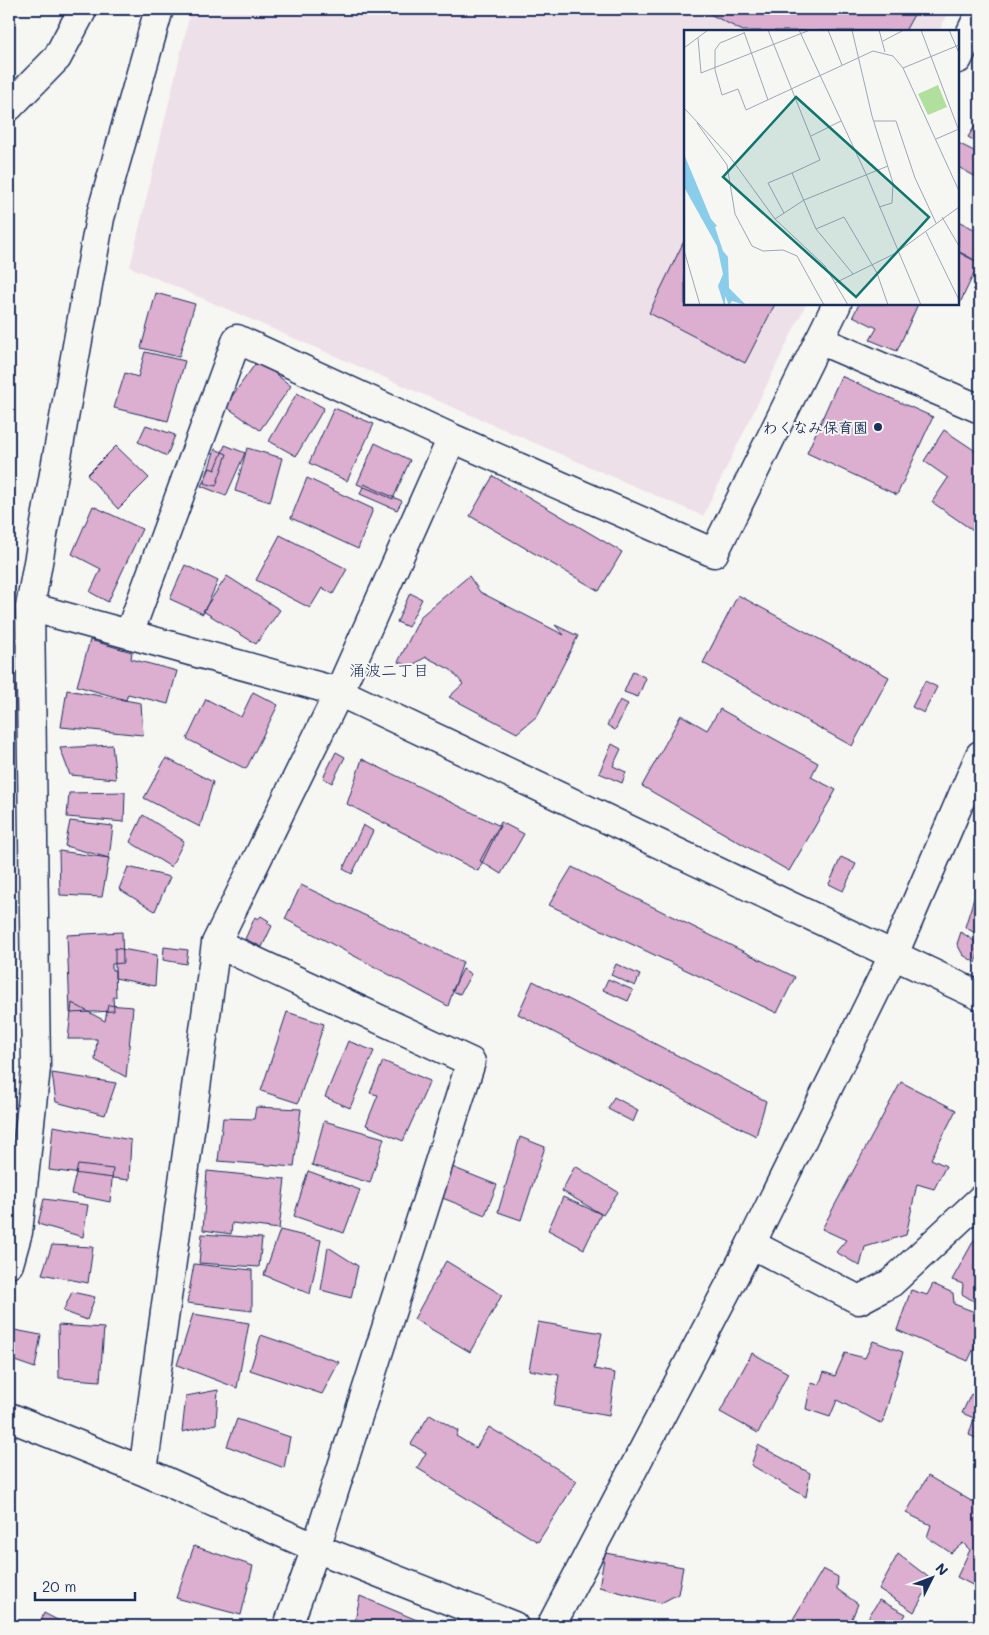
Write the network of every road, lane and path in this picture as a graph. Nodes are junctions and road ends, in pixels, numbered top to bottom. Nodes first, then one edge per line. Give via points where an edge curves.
1 (83, 9) edge
2 (159, 9) edge
3 (980, 13) edge
4 (959, 57) edge
5 (9, 107) edge
6 (836, 305) edge
7 (819, 340) junction
8 (980, 409) edge
9 (452, 438) junction
10 (30, 607) junction
11 (129, 634) junction
12 (339, 692) junction
13 (980, 755) edge
14 (216, 943) junction
15 (894, 954) junction
16 (980, 996) edge
17 (980, 1200) edge
18 (750, 1244) junction
19 (9, 1264) edge
20 (9, 1417) edge
21 (144, 1471) junction
22 (316, 1548) junction
23 (288, 1626) edge
24 (514, 1626) edge
25 (551, 1626) edge

1 - 5 street via 56,58
2 - 10 street via 100,218
3 - 4 street
6 - 7 street
7 - 8 street
7 - 9 street via 714,553
9 - 11 street via 237,339
9 - 12 street
10 - 11 street
10 - 19 street via 36,1068 18,1232
11 - 12 street
12 - 14 street
12 - 15 street
13 - 15 street
14 - 21 street
14 - 22 street via 471,1062
15 - 16 street
15 - 18 street
17 - 18 street via 891,1283 859,1300
18 - 25 street
20 - 21 street
21 - 22 street
22 - 23 street
22 - 24 street

